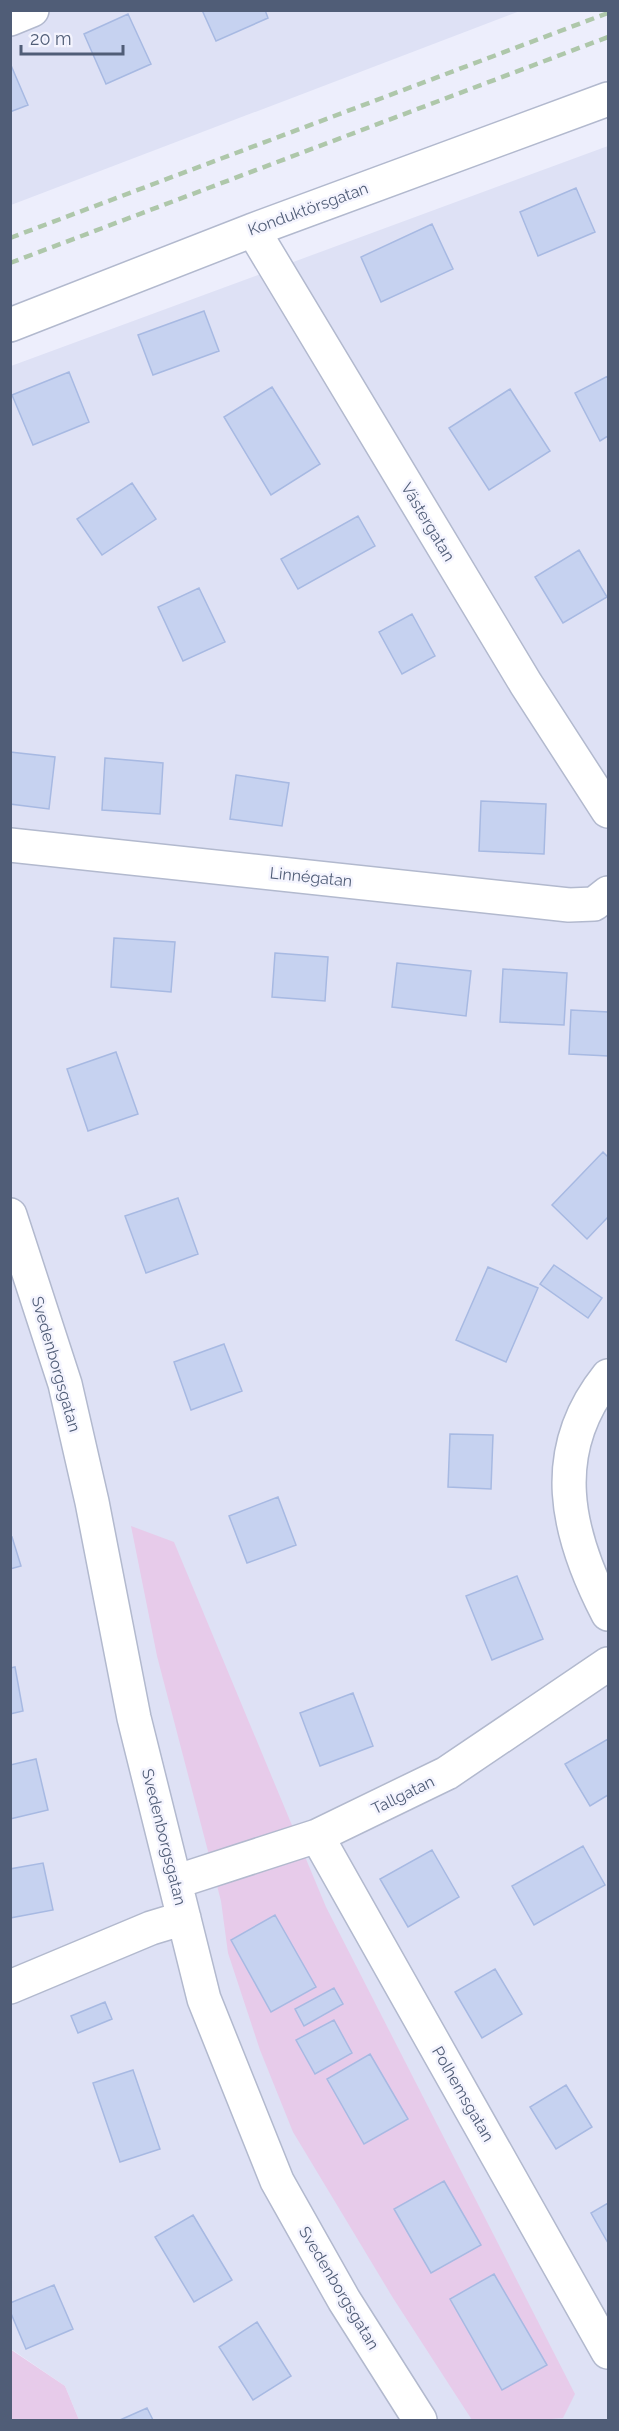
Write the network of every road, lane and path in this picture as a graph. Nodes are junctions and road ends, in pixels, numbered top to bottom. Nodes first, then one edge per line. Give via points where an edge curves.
1 (32, 10) edge
2 (10, 19) edge
3 (609, 99) edge
4 (253, 230) junction
5 (10, 326) edge
6 (609, 811) edge
7 (10, 845) edge
8 (609, 893) edge
9 (10, 1215) edge
10 (609, 1376) edge
11 (609, 1614) edge
12 (609, 1664) edge
13 (317, 1836) junction
14 (176, 1882) junction
15 (184, 1918) junction
16 (10, 1987) edge
17 (609, 2352) edge
18 (420, 2421) edge

1 - 2 street
3 - 4 street, Konduktörsgatan
4 - 5 street, Konduktörsgatan
4 - 6 street, Västergatan via 519,674
7 - 8 street, Linnégatan via 569,905 594,904
9 - 14 street, Svedenborgsgatan via 65,1384 134,1718
10 - 11 street via 594,1394 576,1434 568,1469 570,1511 581,1551
12 - 13 street, Tallgatan via 447,1773
13 - 14 street, Tallgatan
13 - 17 street, Polhemsgatan
14 - 15 street, Svedenborgsgatan
15 - 16 street
15 - 18 street, Svedenborgsgatan via 204,1999 277,2181 344,2300

